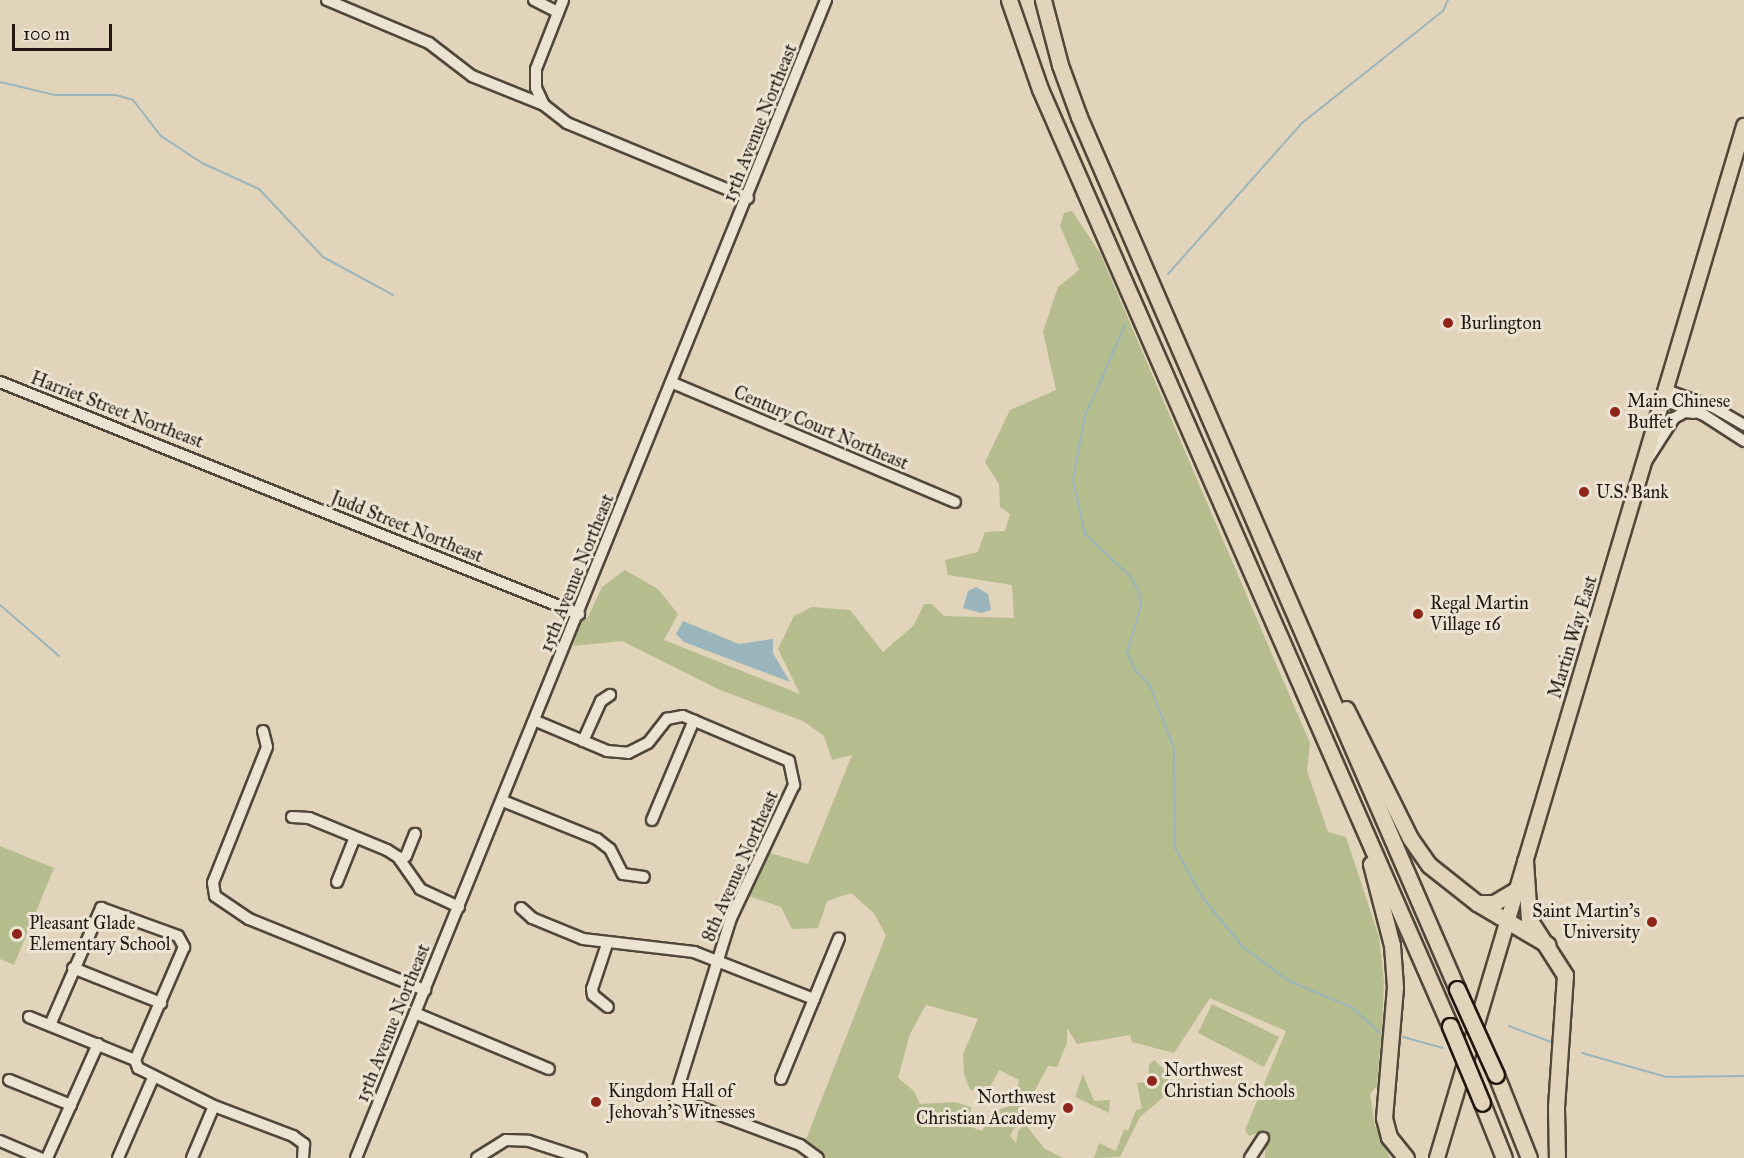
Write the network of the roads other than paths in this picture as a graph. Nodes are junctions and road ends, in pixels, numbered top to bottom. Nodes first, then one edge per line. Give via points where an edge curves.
1 (327, 0) edge
2 (534, 0) edge
3 (562, 0) edge
4 (826, 0) edge
5 (1009, 0) edge
6 (1043, 0) edge
7 (558, 12) junction
8 (544, 105) junction
9 (1744, 126) edge
10 (748, 198) junction
11 (0, 382) edge
12 (673, 383) junction
13 (1664, 395) junction
14 (1704, 415) junction
15 (1744, 425) edge
16 (1744, 441) edge
17 (1645, 462) junction
18 (223, 469) joint
19 (955, 502) dead end
20 (579, 614) junction
21 (1326, 685) junction
22 (610, 695) dead end
23 (694, 720) junction
24 (536, 721) junction
25 (263, 731) dead end
26 (583, 741) junction
27 (503, 801) junction
28 (1357, 815) junction
29 (292, 817) dead end
30 (652, 820) dead end
31 (415, 834) dead end
32 (355, 837) junction
33 (400, 860) junction
34 (1525, 861) junction
35 (644, 877) dead end
36 (337, 882) dead end
37 (1517, 889) junction
38 (1477, 903) junction
39 (459, 907) junction
40 (521, 908) dead end
41 (1507, 922) junction
42 (839, 938) dead end
43 (608, 944) junction
44 (1548, 945) junction
45 (716, 958) junction
46 (73, 968) junction
47 (425, 990) junction
48 (814, 999) junction
49 (161, 1003) junction
50 (608, 1008) dead end
51 (415, 1013) junction
52 (29, 1017) dead end
53 (50, 1025) junction
54 (98, 1044) junction
55 (135, 1060) junction
56 (549, 1069) dead end
57 (153, 1078) junction
58 (781, 1079) dead end
59 (9, 1080) dead end
60 (71, 1105) junction
61 (214, 1106) junction
62 (1263, 1138) dead end
63 (0, 1142) edge
64 (40, 1158) edge
65 (47, 1158) edge
66 (118, 1158) edge
67 (192, 1158) edge
68 (303, 1158) edge
69 (356, 1158) edge
70 (477, 1158) edge
71 (581, 1158) edge
72 (818, 1158) edge
73 (1250, 1158) edge
74 (1406, 1158) edge
75 (1437, 1158) edge
76 (1504, 1158) edge
77 (1529, 1158) edge
78 (1557, 1158) edge

1 - 8 street via 429,43 472,76
2 - 7 street
3 - 7 street
4 - 10 street, 15th Avenue Northeast
5 - 28 highway via 1040,89
6 - 21 highway via 1079,117
7 - 8 street via 536,69 536,88
8 - 10 street via 567,123
9 - 13 main road, Martin Way East
10 - 12 street, 15th Avenue Northeast
11 - 18 street, Harriet Street Northeast
12 - 19 street, Century Court Northeast
12 - 20 street, 15th Avenue Northeast
13 - 14 street
13 - 15 street via 1713,407
13 - 17 main road, Martin Way East
14 - 16 street
14 - 17 street via 1685,412 1674,418
17 - 34 main road, Martin Way East
18 - 20 street, Judd Street Northeast
20 - 24 street, 15th Avenue Northeast
21 - 38 highway via 1343,702 1410,838 1429,865
21 - 77 highway, bridge
22 - 26 street via 601,701
23 - 26 street via 683,716 667,719 648,743 628,753 607,751
23 - 30 street
23 - 45 street, 8th Avenue Northeast via 781,755 792,766 794,785
24 - 26 street
24 - 27 street, 15th Avenue Northeast
25 - 47 street via 267,747 213,884 215,896 249,919
27 - 35 street via 597,839 610,849 623,874
27 - 39 street, 15th Avenue Northeast
28 - 74 highway via 1392,945 1395,987 1384,1118 1389,1137
28 - 76 highway, bridge
29 - 32 street via 309,818
31 - 33 street via 406,856
32 - 33 street
32 - 36 street
33 - 39 street via 420,889
34 - 37 main road, Martin Way East
34 - 44 highway via 1529,919
37 - 38 highway via 1494,903
37 - 41 main road, Martin Way East
38 - 41 highway
39 - 47 street, 15th Avenue Northeast
40 - 43 street via 532,918
41 - 44 highway
41 - 75 main road, Martin Way East
42 - 48 street
43 - 45 street via 681,950
43 - 50 street via 592,989
44 - 78 highway via 1565,975 1567,997 1556,1108
45 - 48 street
45 - 72 street, 8th Avenue Northeast via 714,978 675,1098 800,1145
46 - 49 street
46 - 49 street via 101,908 178,936 184,947
46 - 53 street
47 - 51 street, 15th Avenue Northeast
48 - 58 street
49 - 55 street
51 - 56 street
51 - 69 street, 15th Avenue Northeast
52 - 53 street
53 - 54 street
54 - 55 street
54 - 60 street
55 - 57 street via 142,1072
57 - 61 street
57 - 66 street
59 - 60 street
60 - 65 street
61 - 67 street
61 - 68 street via 300,1140 305,1150
62 - 73 street
63 - 64 street
70 - 71 street via 506,1140 529,1141

